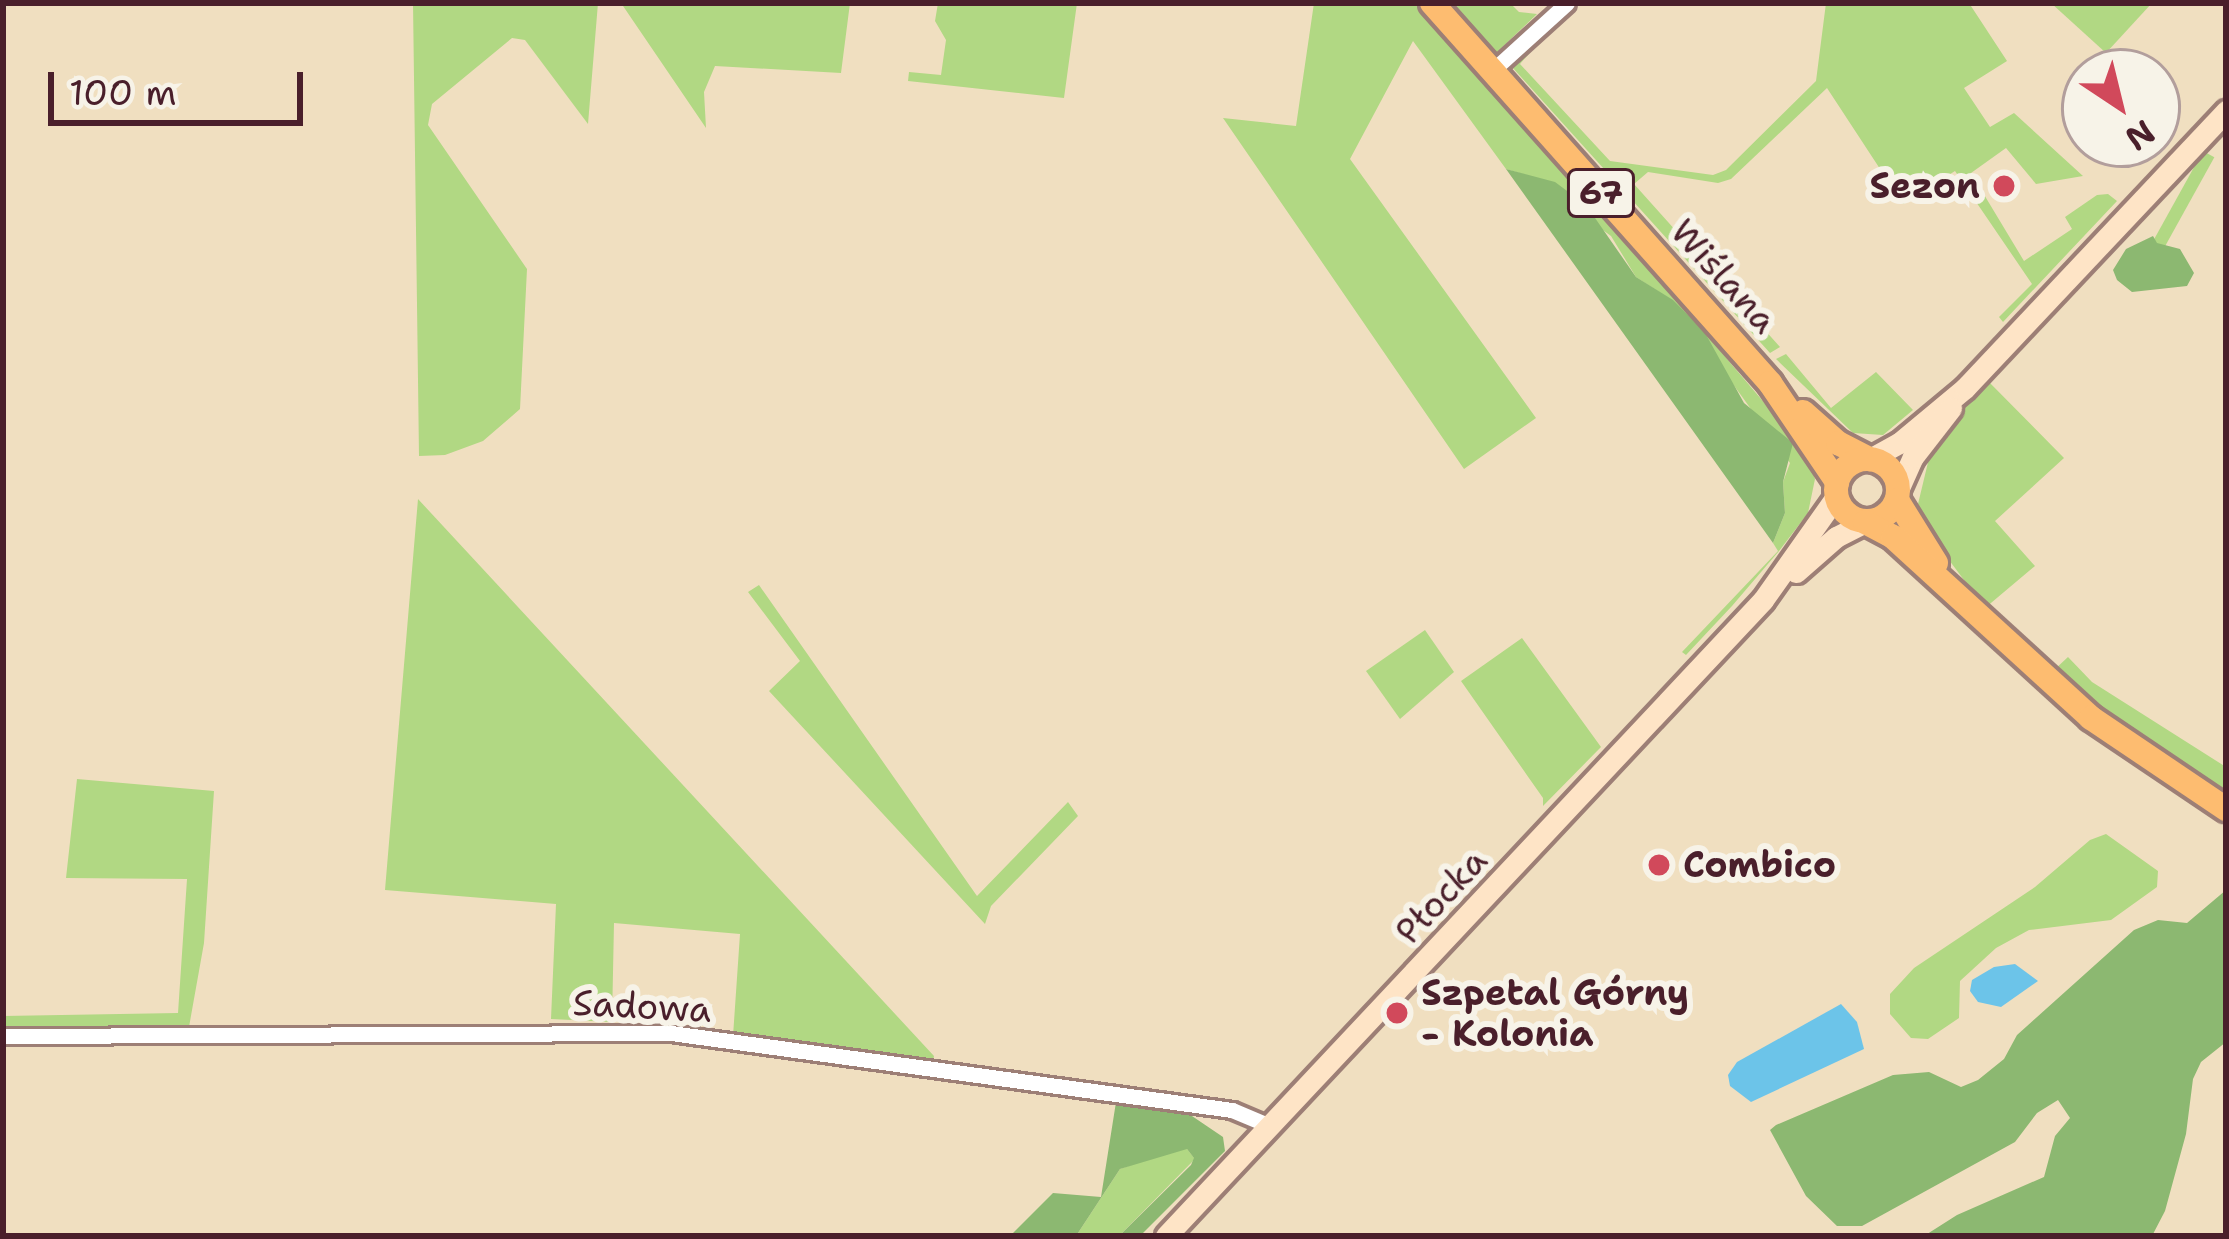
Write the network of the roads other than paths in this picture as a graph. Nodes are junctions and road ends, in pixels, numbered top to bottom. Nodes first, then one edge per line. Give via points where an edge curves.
1 (1432, 3) edge
2 (1567, 3) edge
3 (1492, 71) junction
4 (2226, 111) edge
5 (1770, 383) junction
6 (1964, 388) junction
7 (1870, 459) junction
8 (1836, 489) junction
9 (1898, 494) junction
10 (1865, 522) junction
11 (1954, 590) junction
12 (1763, 600) junction
13 (2226, 808) edge
14 (3, 1036) edge
15 (1270, 1126) junction
16 (1166, 1236) edge

1 - 3 main road, Wiślana / 67
2 - 3 street
3 - 5 main road, Wiślana / 67
4 - 6 main road
5 - 7 main road, Wiślana / 67 via 1838,443
5 - 8 main road, Wiślana / 67
6 - 7 main road
6 - 9 main road via 1917,451
7 - 8 main road via 1849,464
7 - 9 main road, 67 via 1890,468
8 - 10 main road, 67 via 1846,514
8 - 12 main road, Płocka
9 - 10 main road via 1885,516
9 - 11 main road, 67
10 - 11 main road, 67
10 - 12 main road, Płocka
11 - 13 main road, 67 via 2091,718
12 - 15 main road, Płocka
14 - 15 street, Sadowa via 670,1033 1232,1110
15 - 16 main road, Płocka

